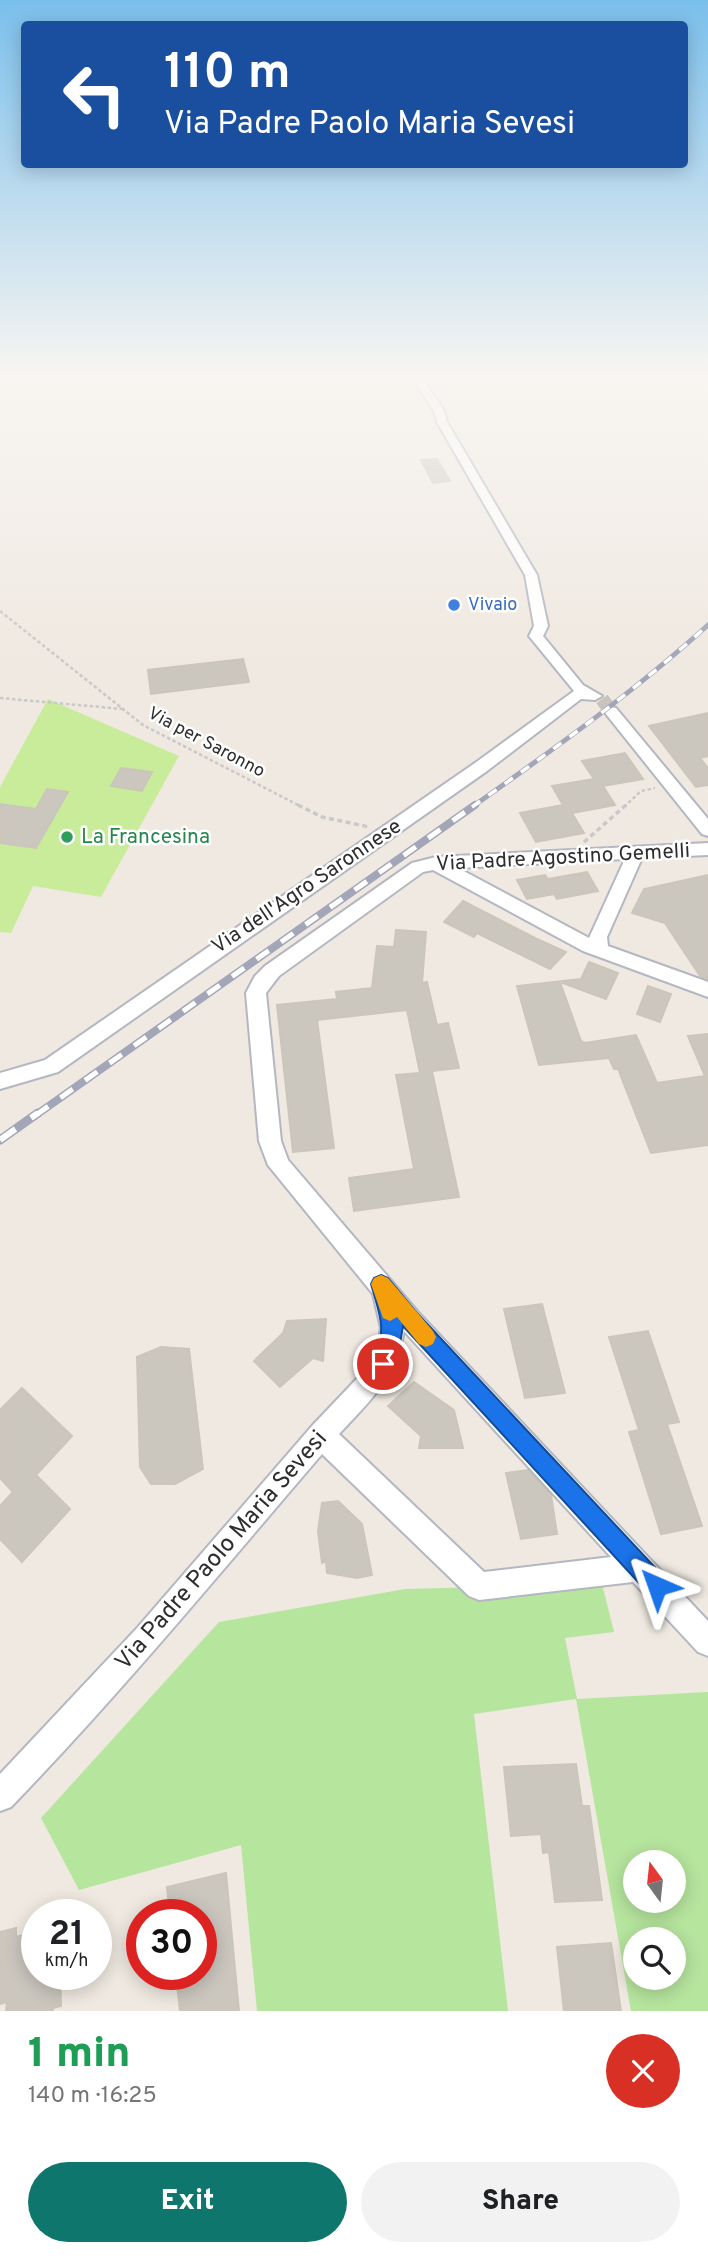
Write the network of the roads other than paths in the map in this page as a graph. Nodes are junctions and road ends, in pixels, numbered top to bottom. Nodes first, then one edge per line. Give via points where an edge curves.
1 (470, 470) edge
2 (601, 701) junction
3 (708, 830) edge
4 (708, 849) edge
5 (636, 853) junction
6 (427, 865) junction
7 (599, 948) junction
8 (708, 990) edge
9 (10, 1078) edge
10 (381, 1284) junction
11 (321, 1434) junction
12 (640, 1567) junction
13 (708, 1642) edge
14 (0, 1796) edge

1 - 2 street via 531,575 541,626 537,636 578,688
2 - 3 street
2 - 9 street, Via dell'Agro Saronnese via 577,695 51,1066
4 - 5 street, Via Padre Agostino Gemelli
5 - 6 street, Via Padre Agostino Gemelli
5 - 7 street via 598,937
6 - 7 street
6 - 10 street via 262,981 256,993 270,1141 279,1165
7 - 8 street
10 - 11 street, Via Padre Paolo Maria Sevesi via 393,1328 389,1350 376,1377
10 - 12 street
11 - 12 street via 479,1586
11 - 14 street, Via Padre Paolo Maria Sevesi via 148,1637
12 - 13 street

